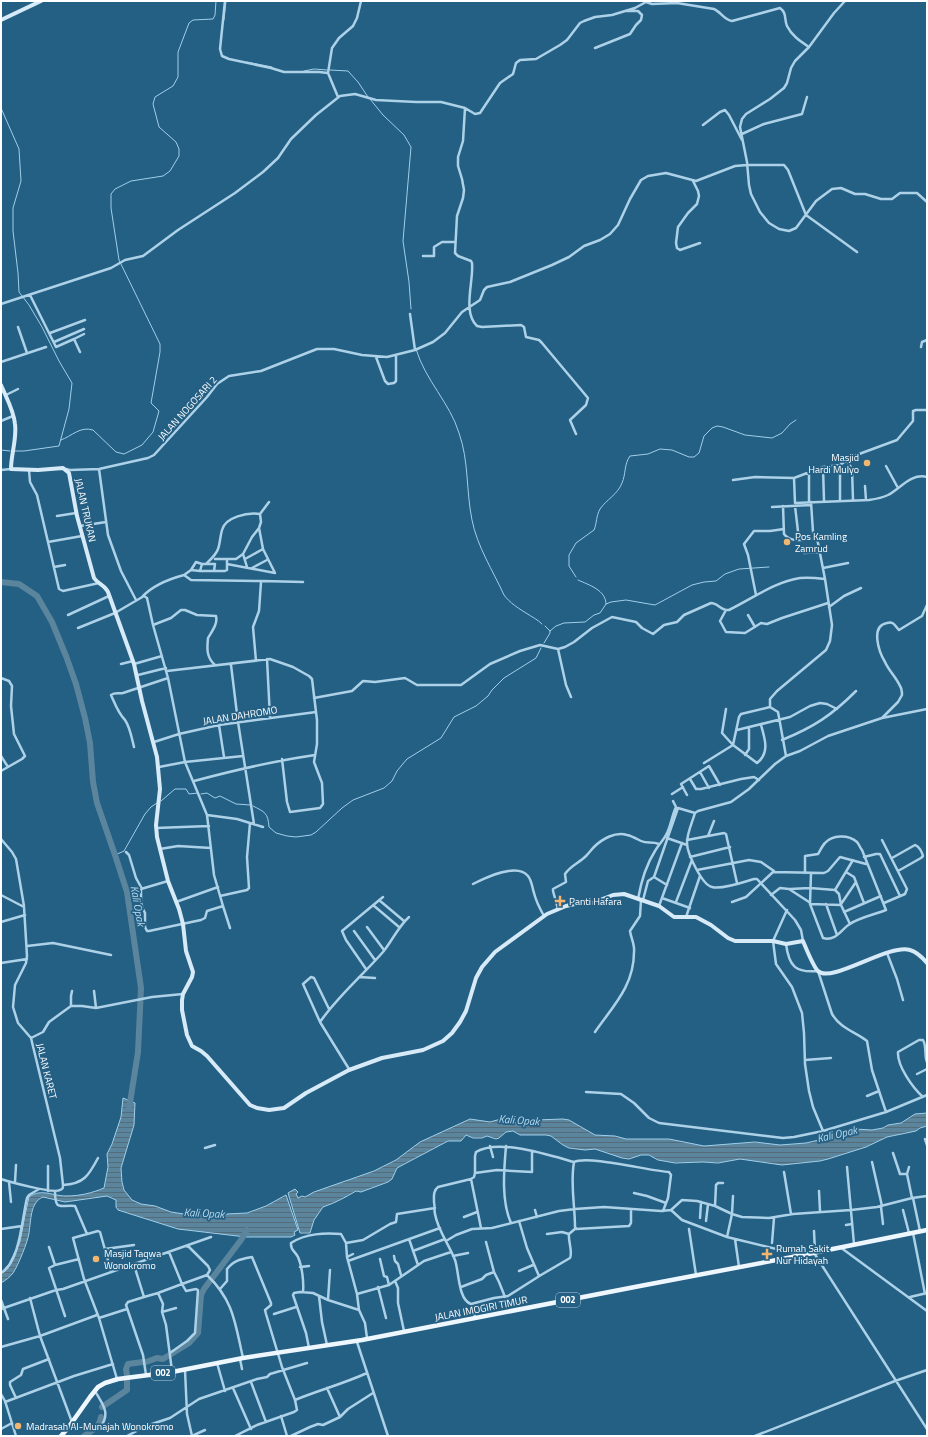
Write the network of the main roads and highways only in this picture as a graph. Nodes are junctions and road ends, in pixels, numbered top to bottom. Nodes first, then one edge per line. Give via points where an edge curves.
1 (927, 1230) edge
2 (60, 1436) edge

1 - 2 main road, JALAN IMOGIRI TIMUR / 002 via 368,1339 118,1379 105,1383 95,1391

